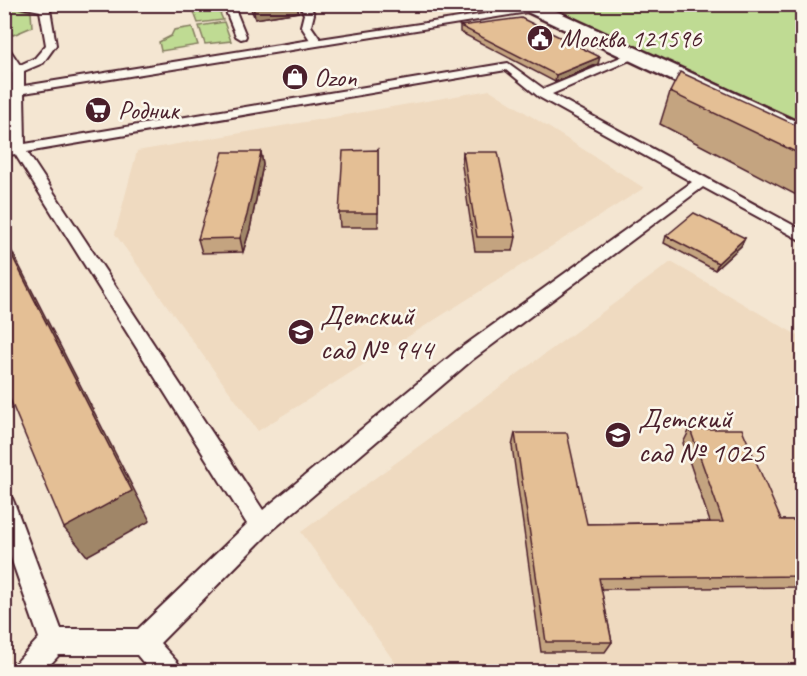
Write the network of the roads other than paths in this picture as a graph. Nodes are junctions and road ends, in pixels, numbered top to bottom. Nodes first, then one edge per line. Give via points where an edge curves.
1 (12, 4) edge
2 (40, 4) edge
3 (228, 4) edge
4 (304, 4) edge
5 (33, 5) edge
6 (530, 6) edge
7 (241, 36) dead end
8 (317, 43) junction
9 (4, 49) edge
10 (633, 55) junction
11 (4, 69) edge
12 (18, 70) junction
13 (19, 90) junction
14 (543, 94) junction
15 (802, 133) edge
16 (9, 154) edge
17 (702, 181) junction
18 (802, 236) edge
19 (4, 506) edge
20 (261, 526) junction
21 (53, 642) junction
22 (143, 642) junction
23 (25, 672) edge
24 (169, 672) edge

1 - 5 lane
2 - 5 lane
3 - 7 lane
4 - 8 lane via 309,14 306,26
5 - 12 lane via 45,9 50,50
6 - 8 lane
6 - 10 street
8 - 13 lane
9 - 12 lane
10 - 14 lane
10 - 15 street
11 - 12 lane
12 - 13 lane
13 - 16 lane
14 - 16 lane via 508,66
14 - 17 lane
16 - 20 lane
17 - 18 lane
17 - 20 lane via 465,355
19 - 21 lane
20 - 22 lane
21 - 22 lane
21 - 23 lane
22 - 24 lane

